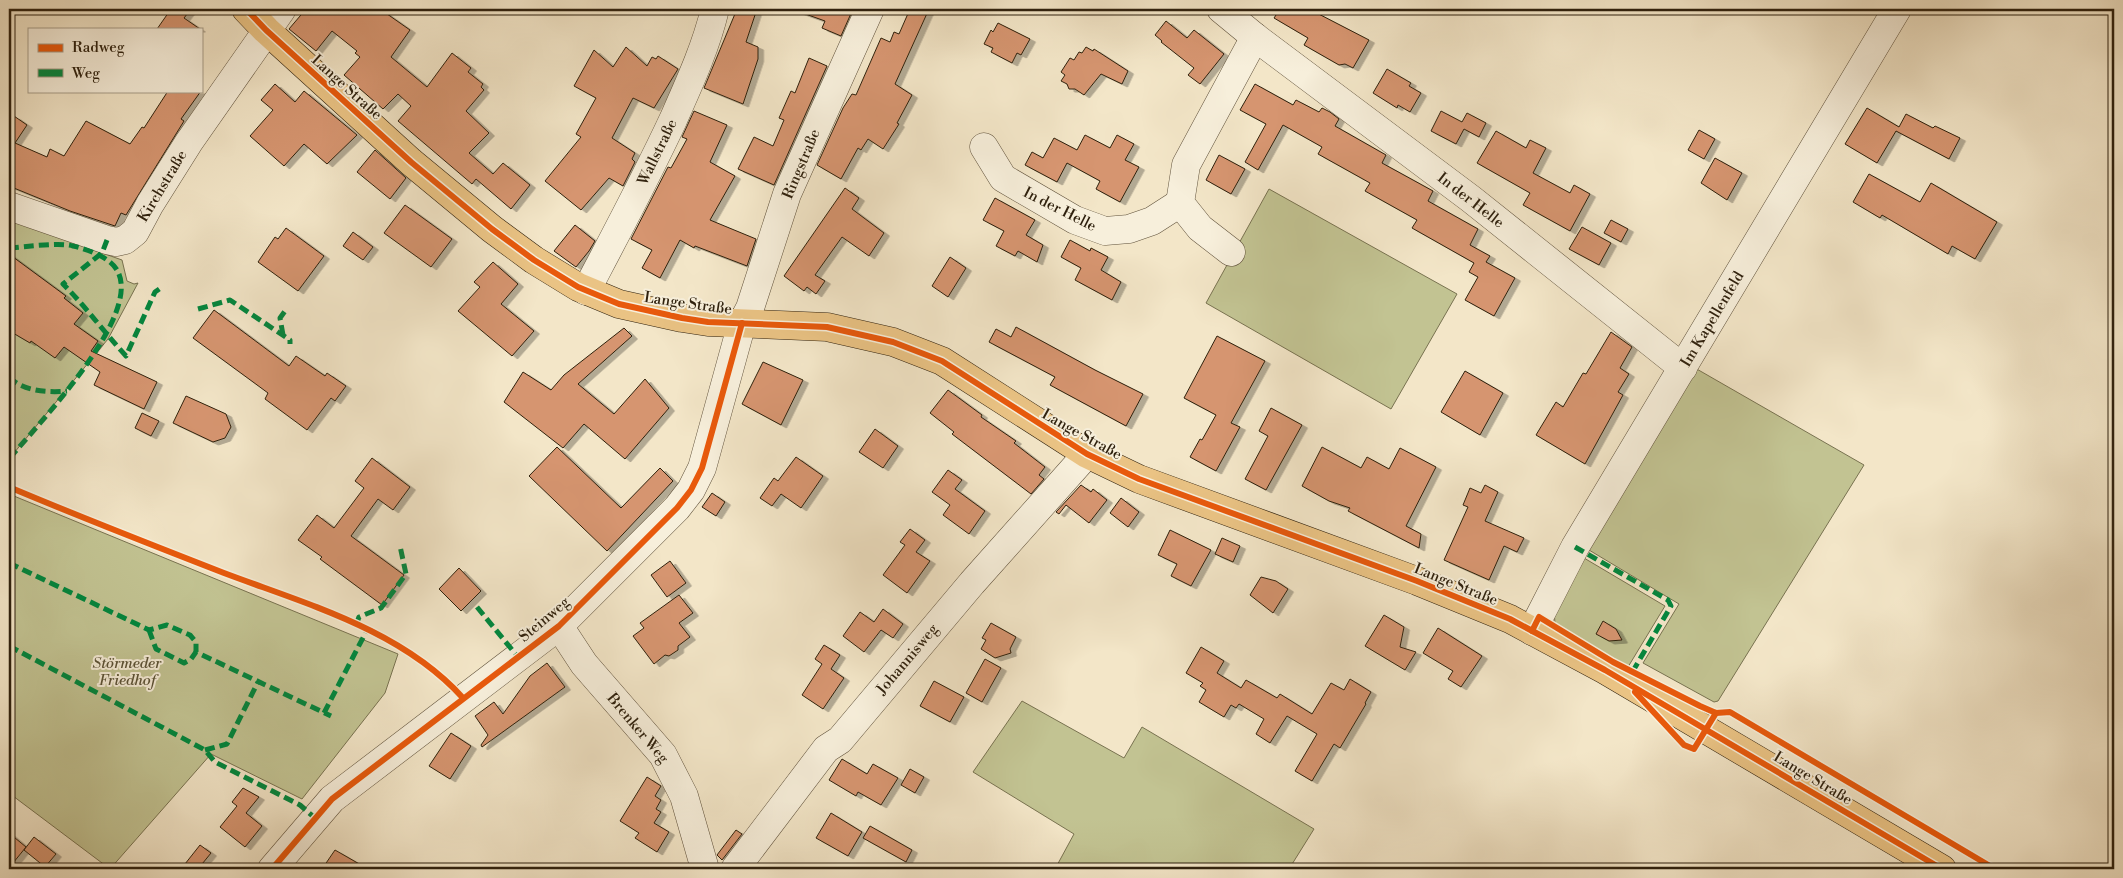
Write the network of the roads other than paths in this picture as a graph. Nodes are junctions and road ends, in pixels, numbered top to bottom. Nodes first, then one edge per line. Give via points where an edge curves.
1 (246, 9) edge
2 (715, 9) edge
3 (870, 9) edge
4 (1897, 9) edge
5 (274, 19) edge
6 (1239, 19) edge
7 (984, 147) dead end
8 (1180, 202) junction
9 (9, 206) edge
10 (1231, 252) dead end
11 (586, 291) junction
12 (742, 323) junction
13 (1683, 368) junction
14 (1086, 454) junction
15 (559, 626) junction
16 (1532, 631) junction
17 (272, 869) edge
18 (705, 869) edge
19 (735, 869) edge
20 (1942, 869) edge

1 - 5 main road, Lange Straße
2 - 11 street, Wallstraße via 683,98
3 - 12 street, Ringstraße via 787,194 750,308
4 - 13 street, Im Kapellenfeld
5 - 9 street, Kirchstraße via 189,142 135,232 125,240 116,242 88,235
5 - 11 main road, Lange Straße via 411,162 534,260
6 - 8 street, In der Helle via 1186,165
6 - 13 street, In der Helle
7 - 8 street, In der Helle via 1002,178 1075,220 1105,231 1129,229 1152,221
8 - 10 street via 1200,228
11 - 12 main road, Lange Straße via 619,304 660,314 708,322
12 - 14 main road, Lange Straße via 827,327 893,342 942,361
12 - 15 street, Steinweg via 702,468 692,490
13 - 16 street, Im Kapellenfeld via 1575,547
14 - 16 main road, Lange Straße via 1139,478 1469,601
14 - 19 street, Johannisweg via 840,740 826,749
15 - 17 street, Steinweg via 332,799
15 - 18 street, Brenker Weg via 584,664 663,755 684,796
16 - 20 main road, Lange Straße via 1606,670

